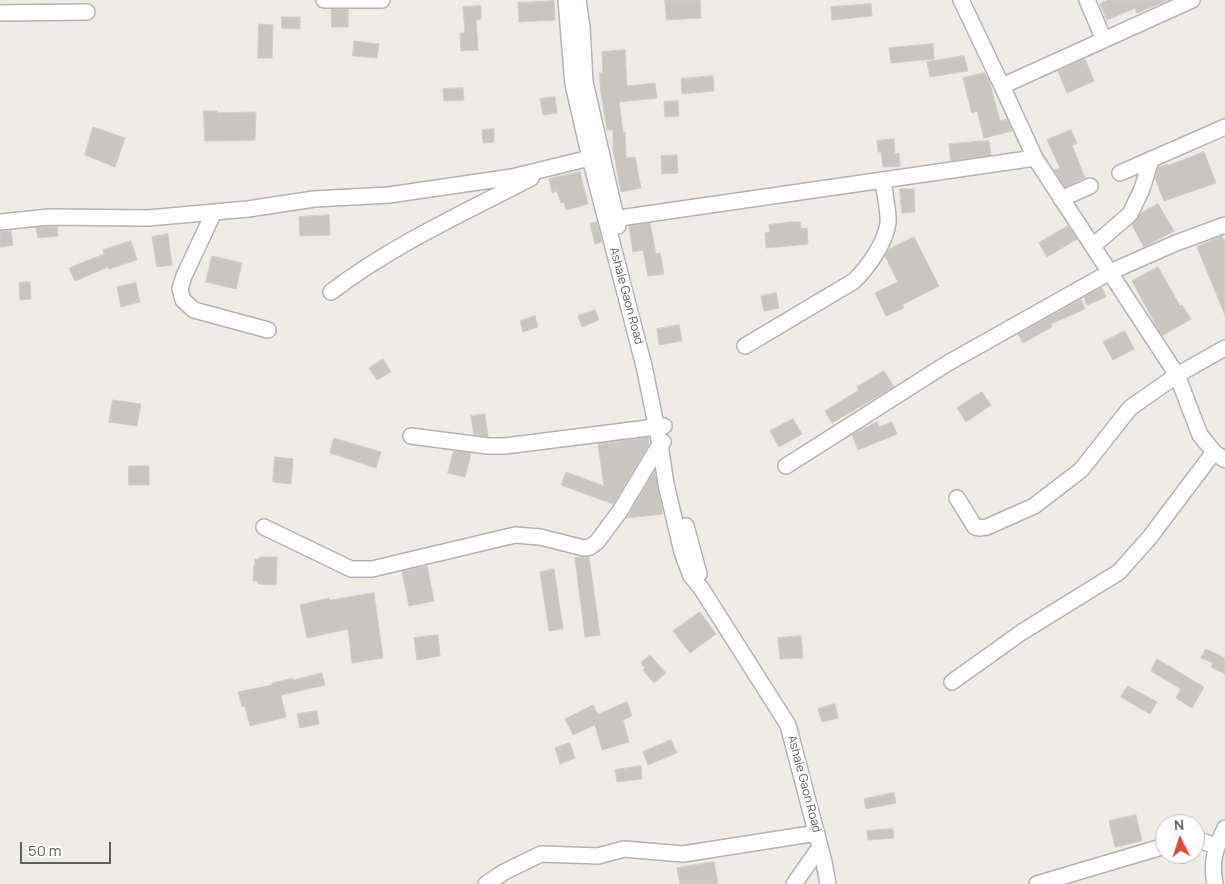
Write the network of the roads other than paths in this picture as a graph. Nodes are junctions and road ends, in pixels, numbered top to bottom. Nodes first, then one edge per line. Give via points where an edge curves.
1 (324, 0) edge
2 (382, 0) edge
3 (566, 0) edge
4 (578, 0) edge
5 (960, 0) edge
6 (1087, 0) edge
7 (1192, 0) edge
8 (364, 1) edge
9 (87, 12) dead end
10 (0, 13) edge
11 (1104, 40) junction
12 (579, 83) junction
13 (1002, 86) junction
14 (1225, 127) edge
15 (596, 156) junction
16 (1036, 158) junction
17 (1151, 159) junction
18 (551, 167) junction
19 (1120, 173) dead end
20 (883, 180) junction
21 (1090, 186) dead end
22 (1061, 199) junction
23 (214, 212) junction
24 (611, 219) junction
25 (0, 222) edge
26 (1225, 225) edge
27 (1093, 246) junction
28 (1110, 272) junction
29 (331, 292) dead end
30 (268, 330) dead end
31 (745, 346) dead end
32 (1225, 348) edge
33 (1177, 375) junction
34 (662, 434) junction
35 (411, 436) dead end
36 (1220, 456) edge
37 (786, 466) dead end
38 (957, 498) dead end
39 (264, 527) dead end
40 (952, 682) dead end
41 (1225, 828) edge
42 (819, 840) junction
43 (1205, 843) edge
44 (1217, 846) junction
45 (1155, 848) edge
46 (486, 884) edge
47 (794, 884) edge
48 (828, 884) edge
49 (1037, 884) edge
50 (1215, 884) edge

1 - 8 street
2 - 8 street
3 - 12 street, Ashale Gaon Road
4 - 12 street, Ashale Gaon Road via 582,27
5 - 13 street
6 - 11 street
7 - 11 street
9 - 10 street
11 - 13 street
12 - 15 street, Ashale Gaon Road
13 - 16 street
14 - 17 street
15 - 18 street
15 - 24 street, Ashale Gaon Road
16 - 20 street
16 - 22 street
17 - 19 street
17 - 27 street via 1130,214
18 - 23 street via 389,195 314,199
18 - 29 street via 416,238 353,275
20 - 24 street
20 - 31 street via 888,223 879,248 866,269 854,281
21 - 22 street
22 - 27 street
23 - 25 street via 148,218 49,217
23 - 30 street via 184,276 180,289 183,300 194,310
24 - 34 street, Ashale Gaon Road via 656,378
26 - 28 street
27 - 28 street
28 - 33 street
28 - 37 street via 948,363
32 - 33 street
33 - 36 street via 1200,436
33 - 38 street via 1130,408 1081,470 1034,506 980,528 975,526
34 - 35 street via 504,446
34 - 39 street via 620,511 590,547 515,535 361,570 351,569
34 - 42 street, Ashale Gaon Road via 666,484 691,576 788,725
36 - 40 street via 1119,572 1022,632
41 - 44 street
42 - 46 street via 683,854 624,849 598,856 540,854
42 - 47 street
42 - 48 street, Ashale Gaon Road
43 - 44 street
44 - 50 street via 1213,869
45 - 49 street

